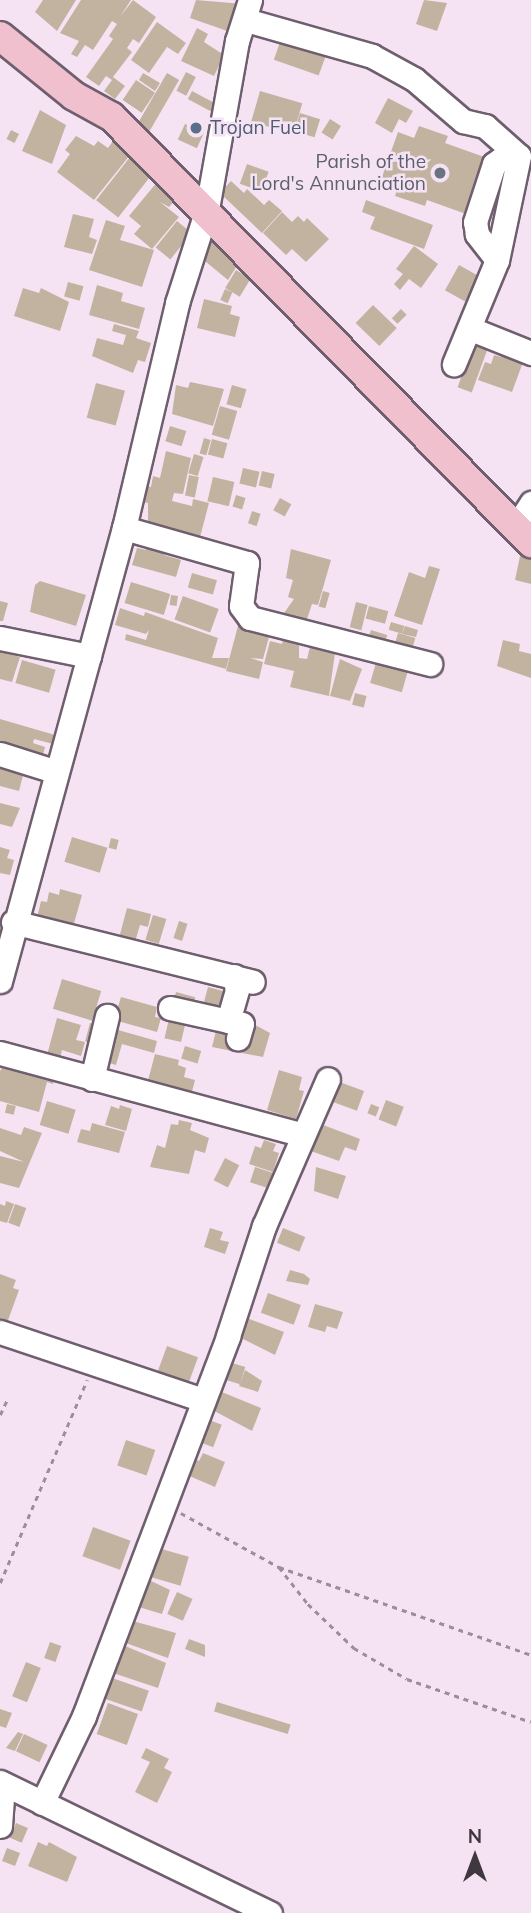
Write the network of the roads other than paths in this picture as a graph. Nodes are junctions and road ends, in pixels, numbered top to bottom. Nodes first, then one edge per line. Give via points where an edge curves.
1 (248, 10) edge
2 (0, 36) edge
3 (207, 209) junction
4 (471, 329) junction
5 (531, 353) edge
6 (453, 364) dead end
7 (531, 503) edge
8 (124, 528) junction
9 (523, 535) edge
10 (0, 638) edge
11 (89, 656) junction
12 (430, 664) dead end
13 (0, 754) edge
14 (54, 771) junction
15 (13, 922) junction
16 (0, 981) edge
17 (170, 1008) dead end
18 (107, 1016) dead end
19 (0, 1054) edge
20 (92, 1079) junction
21 (328, 1079) dead end
22 (303, 1136) junction
23 (0, 1332) edge
24 (203, 1401) junction
25 (2, 1783) edge
26 (42, 1803) junction
27 (0, 1826) edge
28 (270, 1913) edge

1 - 3 street via 237,41
1 - 4 street via 372,56 414,79 463,121 485,126 519,156 497,260
2 - 3 main road via 74,96 112,117
3 - 8 street via 177,303
3 - 9 main road
4 - 5 street
4 - 6 street
7 - 9 street
8 - 11 street
8 - 12 street via 243,560 249,570 241,606 250,618
10 - 11 street
11 - 14 street
13 - 14 street
14 - 15 street
15 - 16 street
15 - 17 street via 244,979 237,990 233,1030
18 - 20 street
19 - 20 street
20 - 22 street
21 - 22 street
22 - 24 street via 264,1226
23 - 24 street
24 - 26 street via 84,1716
25 - 26 street
25 - 27 street
26 - 28 street

